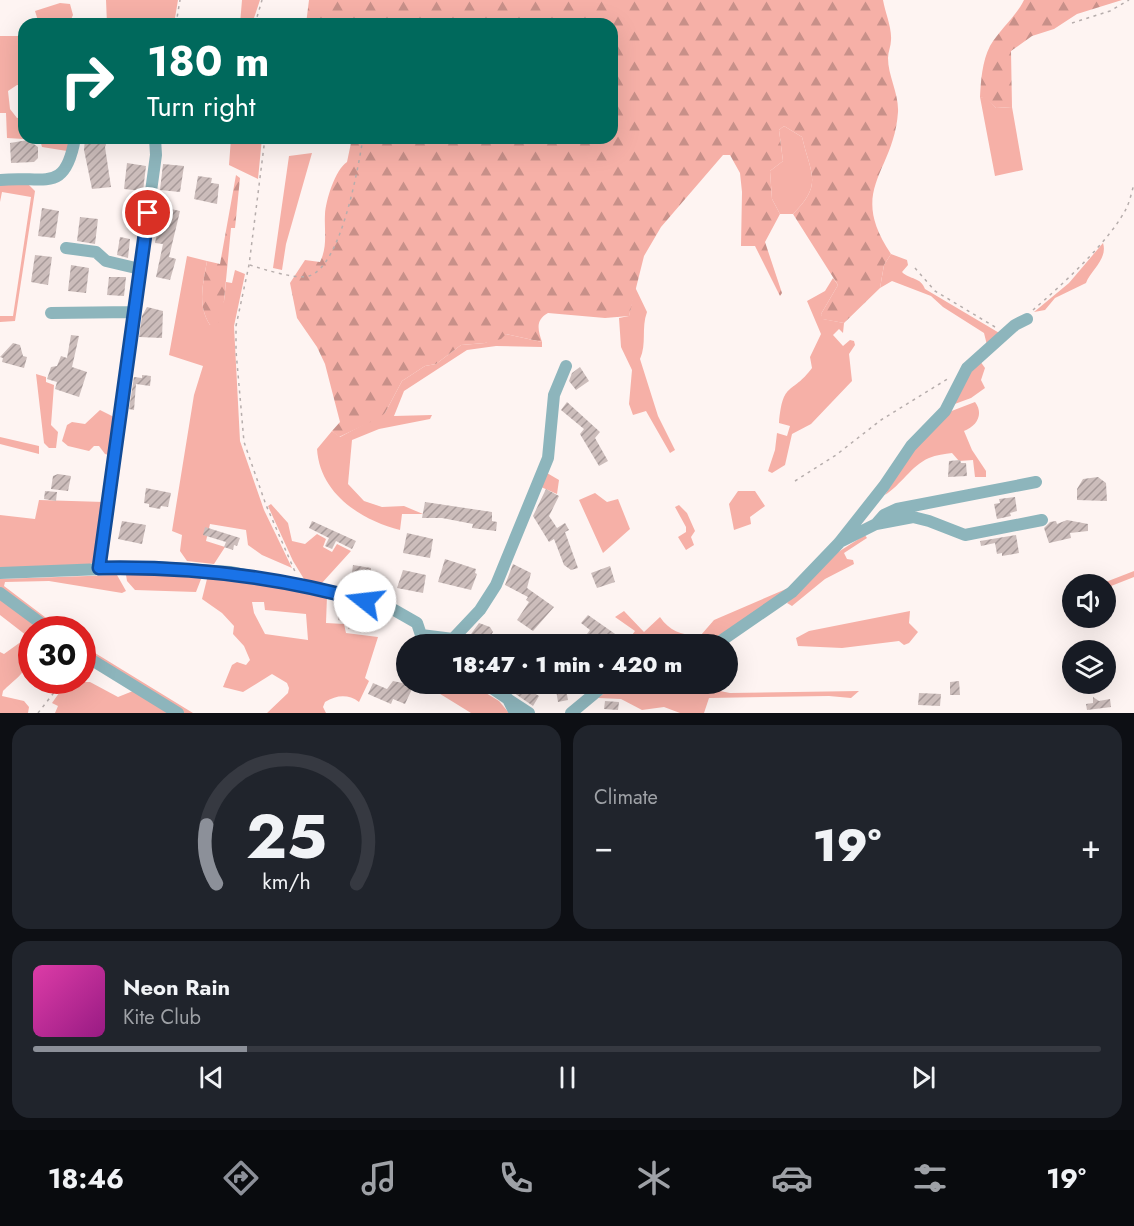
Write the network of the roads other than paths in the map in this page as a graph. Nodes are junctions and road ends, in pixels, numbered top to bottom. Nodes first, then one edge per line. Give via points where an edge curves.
1 (74, 144) edge
2 (155, 144) edge
3 (0, 180) edge
4 (66, 248) dead end
5 (140, 269) junction
6 (134, 312) junction
7 (51, 313) dead end
8 (1027, 319) road end
9 (566, 366) dead end
10 (1036, 482) dead end
11 (1042, 520) dead end
12 (876, 524) junction
13 (839, 543) junction
14 (99, 568) junction
15 (0, 573) edge
16 (0, 593) edge
17 (31, 616) edge
18 (421, 634) edge
19 (461, 634) edge
20 (731, 634) edge
21 (96, 663) edge
22 (501, 694) edge
23 (594, 694) edge
24 (508, 699) junction
25 (178, 713) edge
26 (515, 713) edge
27 (529, 713) edge
28 (571, 713) edge

1 - 3 street via 71,160 56,178
2 - 5 street
4 - 5 street via 96,252 106,261
5 - 6 street
6 - 7 street
6 - 14 street
8 - 13 street via 967,368 945,411 911,446
9 - 19 street via 554,395 548,458 496,585
10 - 12 street via 897,509
11 - 12 street via 965,535 913,517
12 - 13 street
13 - 20 street via 792,592
14 - 15 street
14 - 18 street via 230,572 333,592 389,608 417,623
16 - 17 street
21 - 25 street
22 - 24 street
23 - 28 street
24 - 26 street
24 - 27 street

